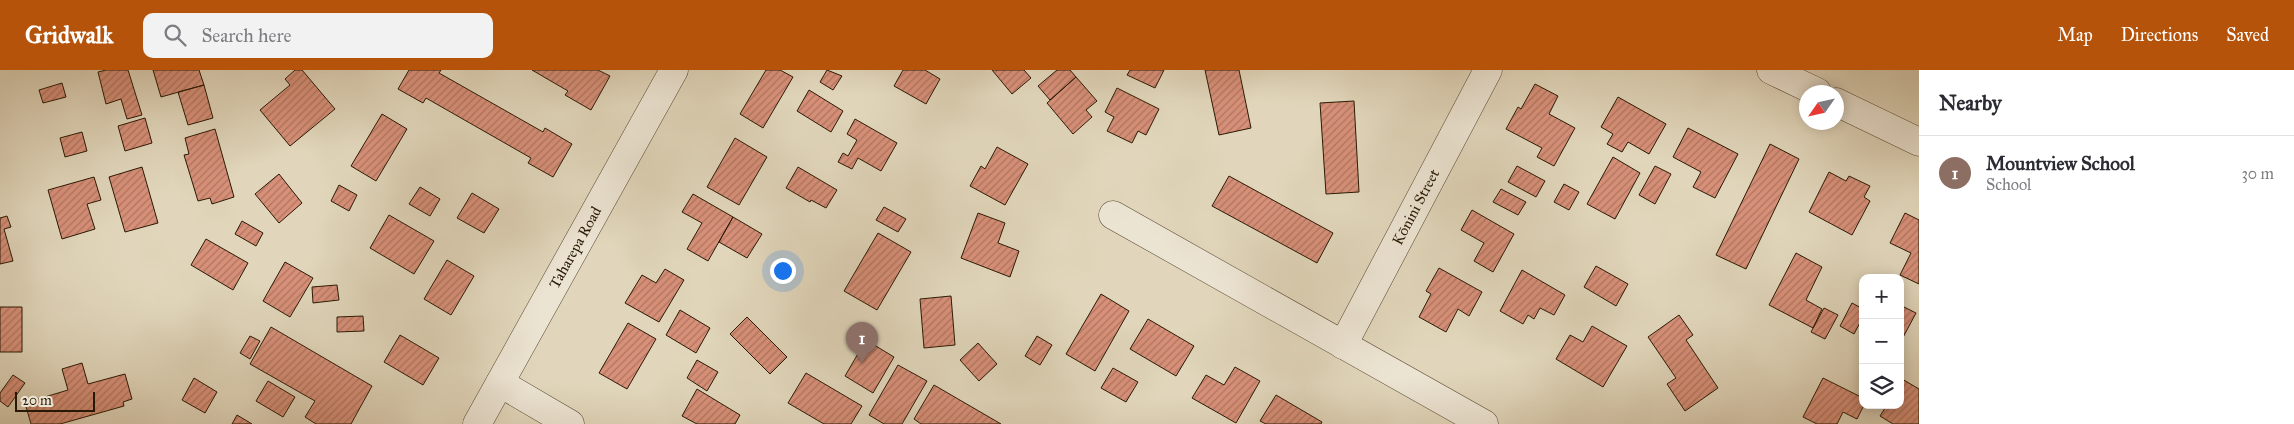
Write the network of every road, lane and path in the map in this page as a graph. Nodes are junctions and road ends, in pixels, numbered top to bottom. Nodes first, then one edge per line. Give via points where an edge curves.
1 (674, 70) edge
2 (1488, 70) edge
3 (1776, 71) edge
4 (1803, 85) edge
5 (1844, 106) edge
6 (1919, 142) edge
7 (1113, 215) dead end
8 (1343, 345) junction
9 (500, 383) junction
10 (477, 424) edge
11 (570, 424) edge
12 (1484, 424) edge

1 - 9 street, Taharepa Road
2 - 8 street, Kōnini Street
3 - 4 street
5 - 6 street
7 - 8 street
8 - 12 street
9 - 10 street, Taharepa Road
9 - 11 street

